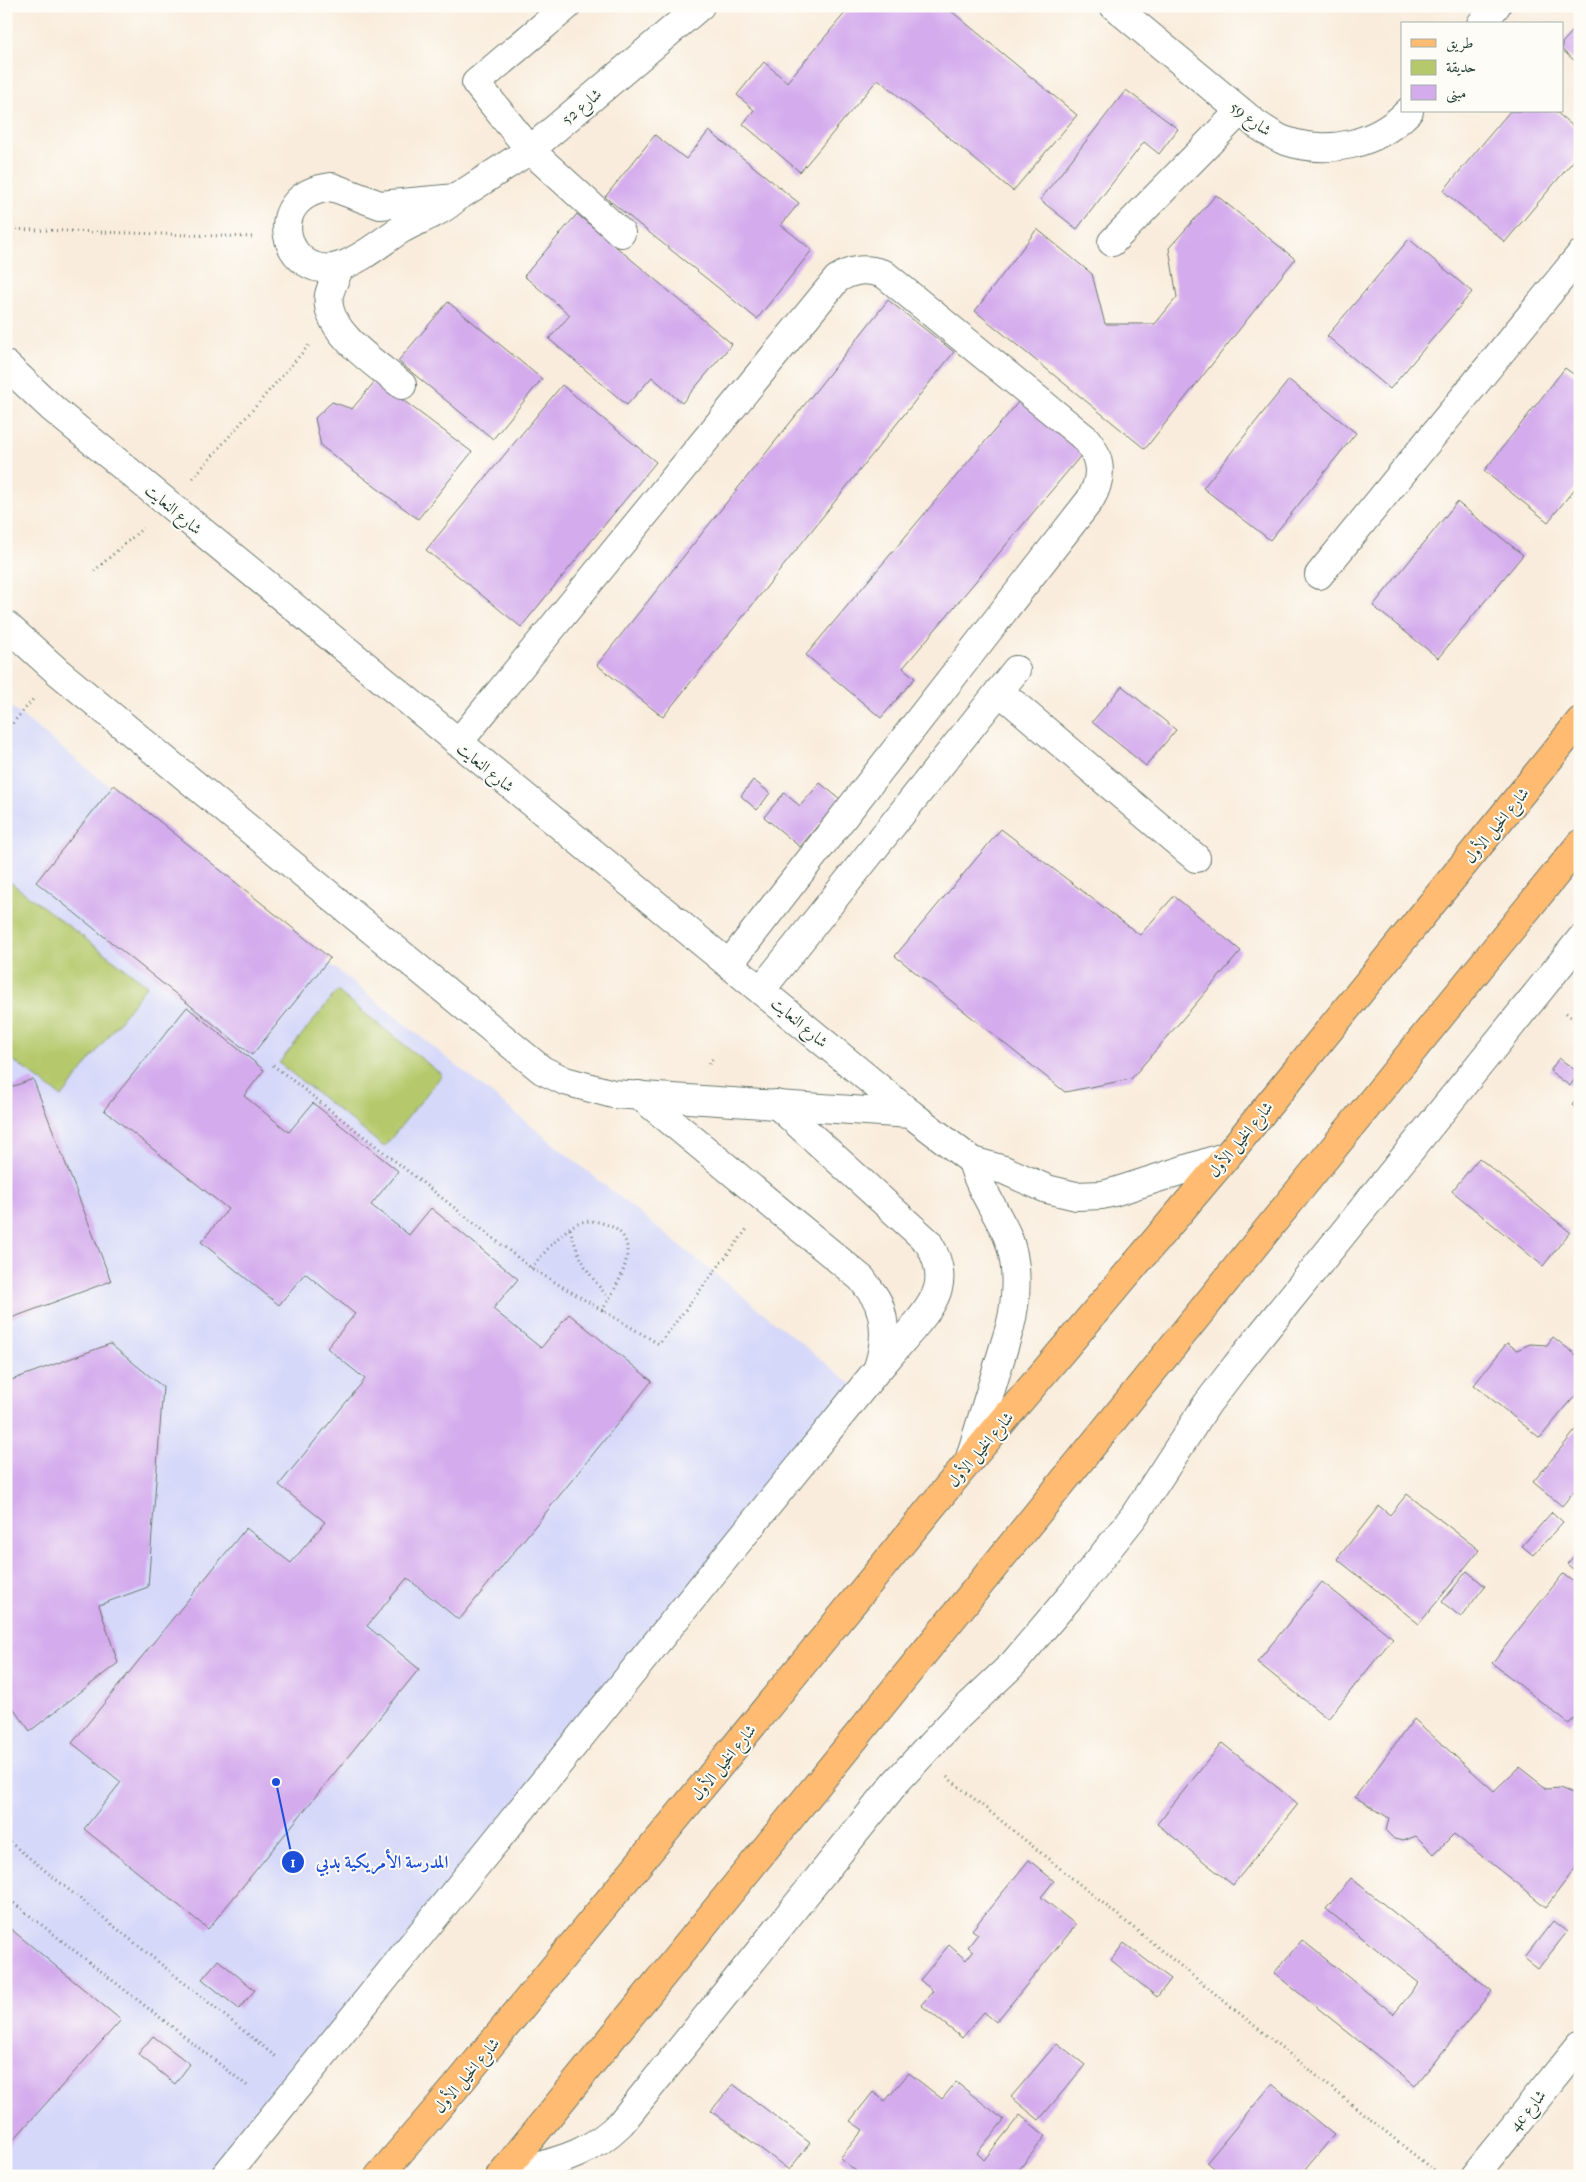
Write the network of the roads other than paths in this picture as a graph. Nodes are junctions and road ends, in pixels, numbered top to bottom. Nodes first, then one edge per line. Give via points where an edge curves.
1 (567, 6) edge
2 (700, 6) edge
3 (1114, 6) edge
4 (1496, 6) edge
5 (1484, 22) edge
6 (1240, 112) junction
7 (1408, 112) edge
8 (530, 150) junction
9 (456, 198) junction
10 (621, 233) dead end
11 (1112, 242) dead end
12 (1580, 255) edge
13 (340, 266) junction
14 (6, 365) edge
15 (402, 385) dead end
16 (1319, 575) dead end
17 (6, 625) edge
18 (1016, 670) dead end
19 (999, 691) junction
20 (1580, 721) edge
21 (458, 743) junction
22 (1580, 844) edge
23 (1196, 858) dead end
24 (1580, 940) edge
25 (729, 964) junction
26 (761, 990) junction
27 (639, 1095) junction
28 (776, 1104) junction
29 (911, 1114) junction
30 (1227, 1156) junction
31 (972, 1161) junction
32 (877, 1370) junction
33 (969, 1461) junction
34 (1580, 2045) edge
35 (225, 2176) edge
36 (379, 2176) edge
37 (500, 2176) edge
38 (504, 2176) edge
39 (1474, 2176) edge

1 - 8 street via 476,83
2 - 8 street, شارع 52
3 - 6 street, شارع 59
4 - 5 street
6 - 7 street, شارع 59 via 1282,140 1312,147 1342,147 1370,139 1396,124
6 - 11 street
8 - 9 street, شارع 52
8 - 10 street
9 - 13 street, شارع 52
9 - 13 street via 380,205 332,187 306,193 289,213 288,238 303,260 314,266
12 - 16 street
13 - 15 street via 329,296 332,318 346,337
14 - 21 street, شارع النعايت via 52,409
17 - 27 street via 57,671 542,1070 588,1089
18 - 19 street
19 - 23 street
19 - 26 street
20 - 30 main road, شارع الخيل الأول
21 - 25 street, شارع النعايت
21 - 25 street via 837,278 860,270 884,274 1086,439 1095,450 1100,475 1090,500
22 - 37 main road
24 - 38 street via 1236,1366 1134,1516 1073,1594 1013,1664 920,1755 621,2123 595,2146 579,2154
25 - 26 street, شارع النعايت
26 - 29 street, شارع النعايت
27 - 28 street
27 - 32 street via 862,1279 879,1304 885,1333
28 - 29 street
28 - 32 street via 928,1242 934,1253 940,1278 934,1301
29 - 31 street, شارع النعايت
30 - 31 street, شارع النعايت via 1114,1192 1088,1196 1047,1189 1004,1170
30 - 33 main road, شارع الخيل الأول
31 - 33 street via 982,1192 1007,1236 1016,1280 1014,1312
32 - 35 street
33 - 36 main road, شارع الخيل الأول via 468,2073
34 - 39 street, 4c شارع

